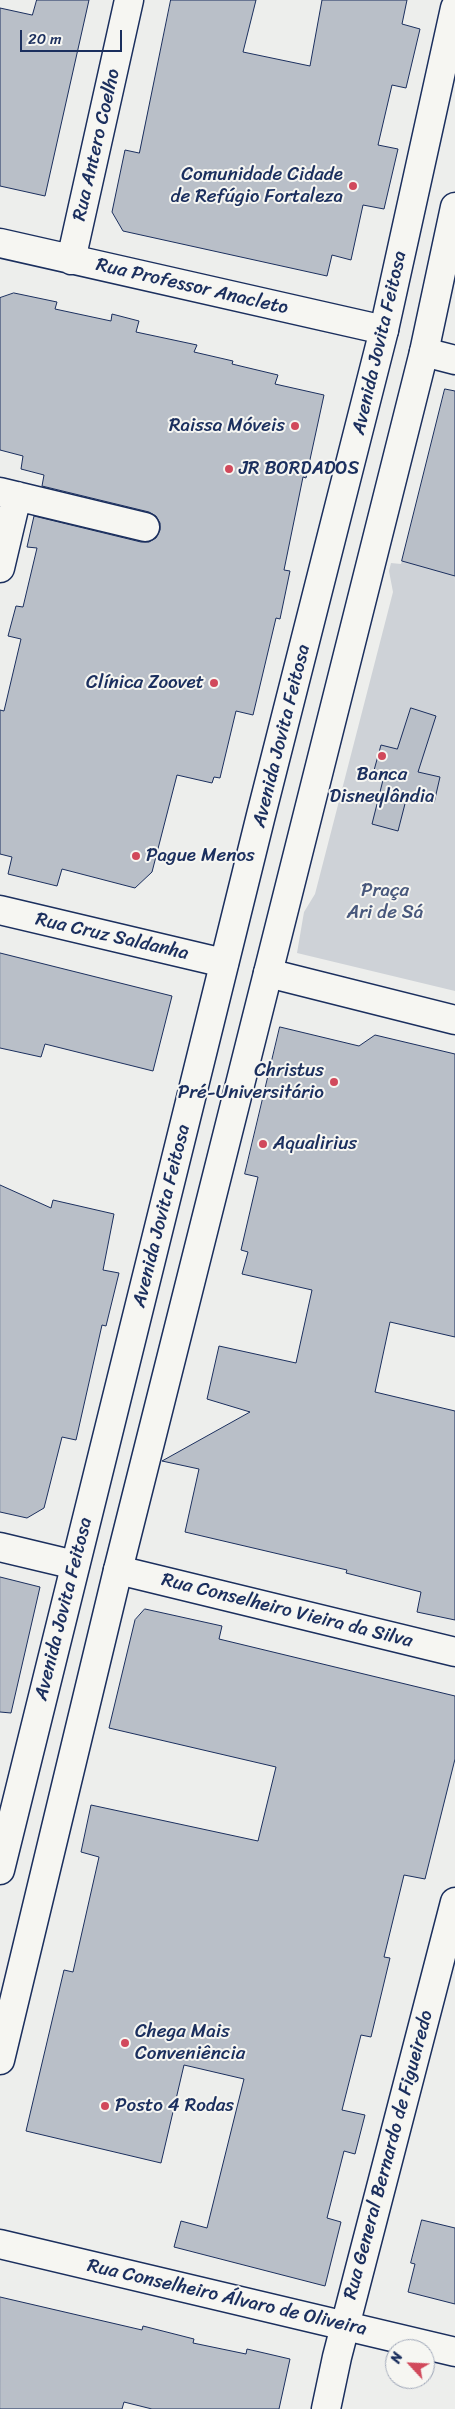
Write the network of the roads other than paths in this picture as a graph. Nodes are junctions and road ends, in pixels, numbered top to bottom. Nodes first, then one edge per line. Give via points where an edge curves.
1 (129, 0) edge
2 (455, 8) edge
3 (455, 208) edge
4 (0, 243) edge
5 (71, 260) junction
6 (384, 330) junction
7 (424, 352) junction
8 (455, 360) edge
9 (8, 494) edge
10 (145, 527) dead end
11 (0, 568) edge
12 (0, 910) edge
13 (224, 964) junction
14 (268, 973) junction
15 (455, 1020) edge
16 (0, 1547) edge
17 (75, 1565) junction
18 (118, 1570) junction
19 (455, 1652) edge
20 (0, 1870) edge
21 (455, 1902) edge
22 (0, 2060) edge
23 (0, 2244) edge
24 (344, 2327) junction
25 (455, 2352) edge
26 (326, 2409) edge

1 - 5 main road, Rua Antero Coelho
2 - 6 main road, Avenida Jovita Feitosa
3 - 7 main road
4 - 5 main road, Rua Professor Anacleto
5 - 6 main road, Rua Professor Anacleto
6 - 13 main road, Avenida Jovita Feitosa
7 - 8 main road
7 - 14 main road
9 - 10 main road
9 - 11 main road
12 - 13 main road, Rua Cruz Saldanha
13 - 17 main road, Avenida Jovita Feitosa
14 - 15 main road
14 - 18 main road
16 - 17 main road
17 - 20 main road, Avenida Jovita Feitosa
18 - 19 main road, Rua Conselheiro Vieira da Silva
18 - 22 main road
21 - 24 main road, Rua General Bernardo de Figueiredo
23 - 24 main road, Rua Conselheiro Álvaro de Oliveira
24 - 25 main road, Rua Conselheiro Álvaro de Oliveira
24 - 26 main road, Rua General Bernardo de Figueiredo

